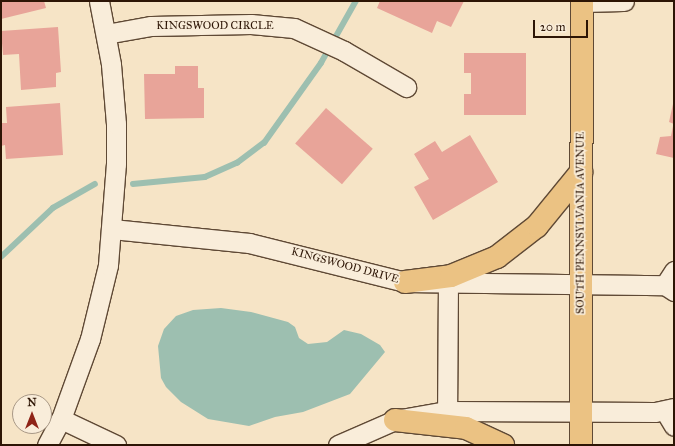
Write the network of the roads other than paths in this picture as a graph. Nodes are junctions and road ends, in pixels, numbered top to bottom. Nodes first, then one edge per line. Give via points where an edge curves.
1 (99, 1) edge
2 (582, 1) edge
3 (624, 1) edge
4 (106, 34) junction
5 (406, 86) dead end
6 (581, 172) junction
7 (112, 229) junction
8 (448, 280) junction
9 (405, 282) joint
10 (671, 282) edge
11 (580, 284) junction
12 (581, 411) junction
13 (671, 415) edge
14 (447, 418) junction
15 (61, 419) junction
16 (395, 420) joint
17 (47, 445) edge
18 (116, 445) edge
19 (338, 445) edge
20 (503, 445) edge
21 (582, 445) edge

1 - 4 street
2 - 3 street
2 - 6 main road, SOUTH PENNSYLVANIA AVENUE
4 - 5 street, KINGSWOOD CIRCLE via 151,26 251,24 294,28 310,33
4 - 7 street via 116,124
6 - 8 main road via 537,226 512,247
6 - 11 main road, SOUTH PENNSYLVANIA AVENUE
7 - 9 street, KINGSWOOD DRIVE via 249,243
7 - 15 street via 108,265 97,318
8 - 9 main road
8 - 11 street
8 - 14 street
10 - 11 street
11 - 12 main road, SOUTH PENNSYLVANIA AVENUE
12 - 13 street
12 - 14 street
12 - 21 main road, SOUTH PENNSYLVANIA AVENUE
14 - 16 main road
14 - 20 main road
15 - 17 street
15 - 18 street
16 - 19 street

